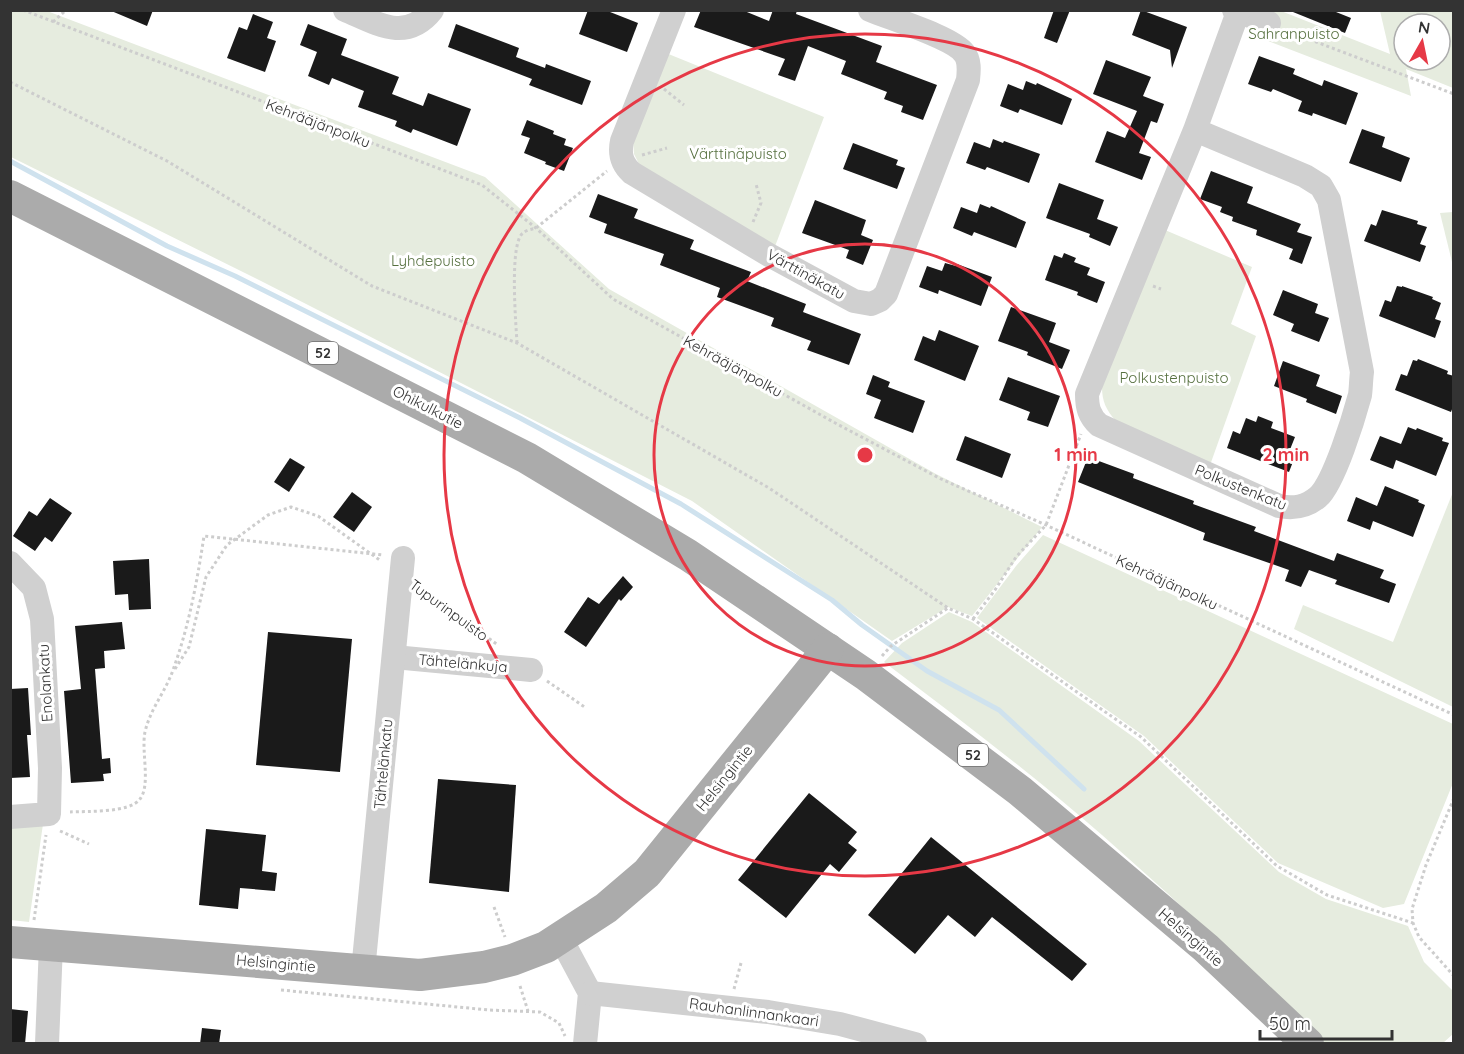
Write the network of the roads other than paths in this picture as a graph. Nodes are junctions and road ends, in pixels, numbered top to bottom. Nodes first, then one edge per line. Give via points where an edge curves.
1 (345, 10) edge
2 (432, 10) edge
3 (674, 10) edge
4 (870, 10) edge
5 (1236, 11) edge
6 (1269, 23) road end
7 (1195, 130) junction
8 (10, 196) edge
9 (10, 563) edge
10 (402, 567) road end
11 (828, 649) junction
12 (394, 657) junction
13 (531, 670) road end
14 (10, 818) edge
15 (560, 938) junction
16 (31, 943) edge
17 (363, 971) junction
18 (590, 993) junction
19 (47, 1044) edge
20 (585, 1044) edge
21 (915, 1044) edge
22 (1308, 1044) edge

1 - 2 street via 395,28 419,24
3 - 4 street, Värttinäkatu via 622,141 621,159 632,174 745,240 854,301 871,304 886,294 968,80 969,66 964,53 950,42
5 - 6 street
5 - 7 street
7 - 7 street, Polkustenkatu via 1087,394 1089,413 1099,425 1292,509 1317,498 1326,487 1360,394 1362,372 1329,200 1321,186 1305,176
8 - 11 main road, Ohikulkutie / 52 via 527,458 688,555
9 - 14 street, Enolankatu via 34,588 42,619 50,768 48,820
10 - 12 street, Tähtelänkatu
11 - 15 main road, Helsingintie via 647,873 606,908
11 - 22 main road, Helsingintie / 52 via 1020,790 1206,948
12 - 13 street, Tähtelänkuja
12 - 17 street, Tähtelänkatu
15 - 17 main road, Helsingintie via 512,960 484,967 420,975
15 - 18 street
16 - 17 main road, Helsingintie
16 - 19 street
18 - 20 street
18 - 21 street, Rauhanlinnankaari via 768,1012 840,1024

